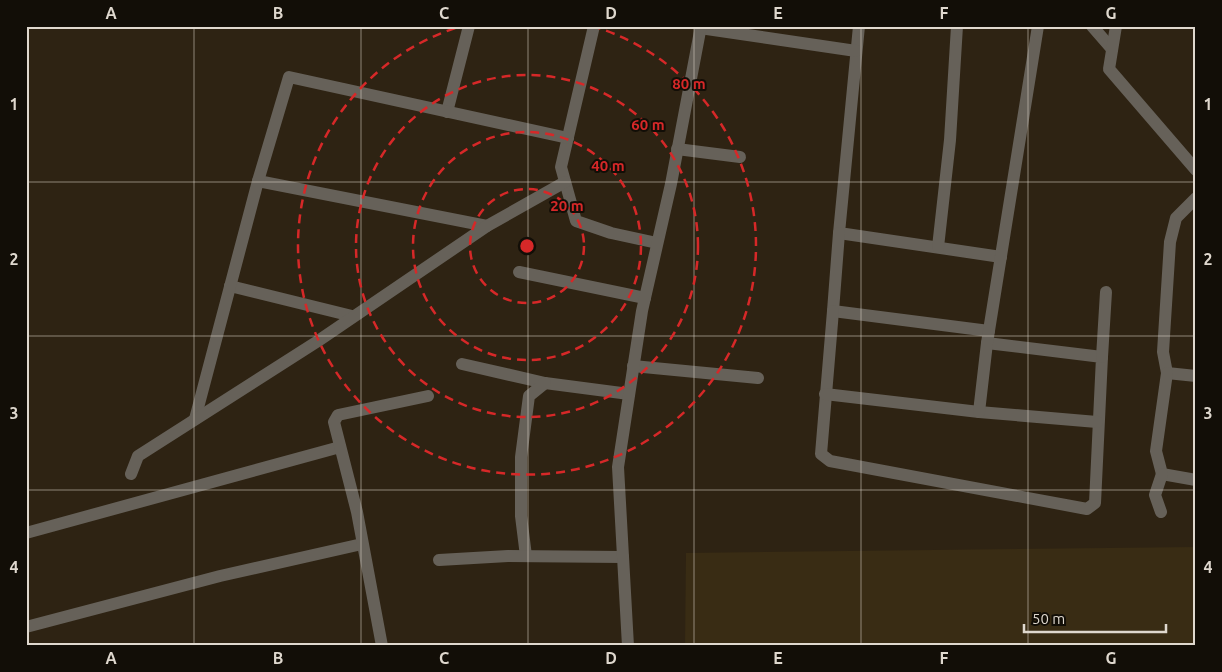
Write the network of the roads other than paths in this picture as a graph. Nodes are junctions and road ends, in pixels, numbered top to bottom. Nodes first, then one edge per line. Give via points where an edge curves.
1 (469, 26) edge
2 (594, 26) edge
3 (859, 26) edge
4 (957, 26) edge
5 (1038, 26) edge
6 (1092, 26) edge
7 (1116, 26) edge
8 (701, 27) edge
9 (1112, 49) junction
10 (856, 51) junction
11 (447, 112) junction
12 (568, 138) junction
13 (677, 149) junction
14 (740, 157) dead end
15 (1196, 170) edge
16 (258, 181) junction
17 (565, 182) junction
18 (1196, 198) edge
19 (487, 226) junction
20 (839, 233) junction
21 (657, 243) junction
22 (938, 247) junction
23 (1001, 257) junction
24 (519, 272) dead end
25 (230, 286) junction
26 (1106, 292) dead end
27 (645, 298) junction
28 (833, 311) junction
29 (352, 316) junction
30 (988, 337) junction
31 (1102, 357) junction
32 (462, 364) dead end
33 (633, 366) junction
34 (1167, 373) junction
35 (1196, 376) edge
36 (758, 378) dead end
37 (545, 383) junction
38 (629, 394) junction
39 (825, 394) junction
40 (428, 396) dead end
41 (979, 412) junction
42 (195, 419) junction
43 (1097, 422) junction
44 (340, 447) junction
45 (132, 474) dead end
46 (1162, 474) junction
47 (1196, 480) edge
48 (1161, 512) dead end
49 (26, 532) edge
50 (362, 544) junction
51 (526, 556) junction
52 (623, 557) junction
53 (439, 560) dead end
54 (26, 627) edge
55 (382, 646) edge
56 (628, 646) edge

1 - 11 street
2 - 12 street
3 - 10 street
4 - 22 street via 950,140
5 - 23 street
6 - 9 street
7 - 9 street
8 - 10 street
8 - 13 street
9 - 15 street via 1109,69
10 - 20 street
11 - 12 street
11 - 16 street via 289,77
12 - 17 street via 561,167
13 - 14 street
13 - 21 street
16 - 19 street
16 - 25 street
17 - 19 street
17 - 21 street via 576,221
18 - 34 street via 1176,218 1170,242 1163,352
19 - 29 street
20 - 22 street
20 - 28 street
21 - 27 street
22 - 23 street
23 - 30 street
24 - 27 street
25 - 29 street
25 - 42 street
26 - 31 street
27 - 33 street
28 - 30 street
28 - 39 street
29 - 42 street
30 - 31 street
30 - 41 street
31 - 43 street
32 - 37 street
33 - 36 street
33 - 38 street
34 - 35 street
34 - 46 street via 1156,451
37 - 38 street
37 - 51 street via 529,396 521,457 521,516
38 - 52 street via 618,467
39 - 41 street
39 - 43 street via 821,454 830,460 1087,509 1095,503
40 - 44 street via 338,415 334,422
41 - 43 street
42 - 45 street via 138,456
44 - 49 street
44 - 50 street
46 - 47 street
46 - 48 street via 1155,495
50 - 54 street via 165,590
50 - 55 street
51 - 52 street
51 - 53 street
52 - 56 street

